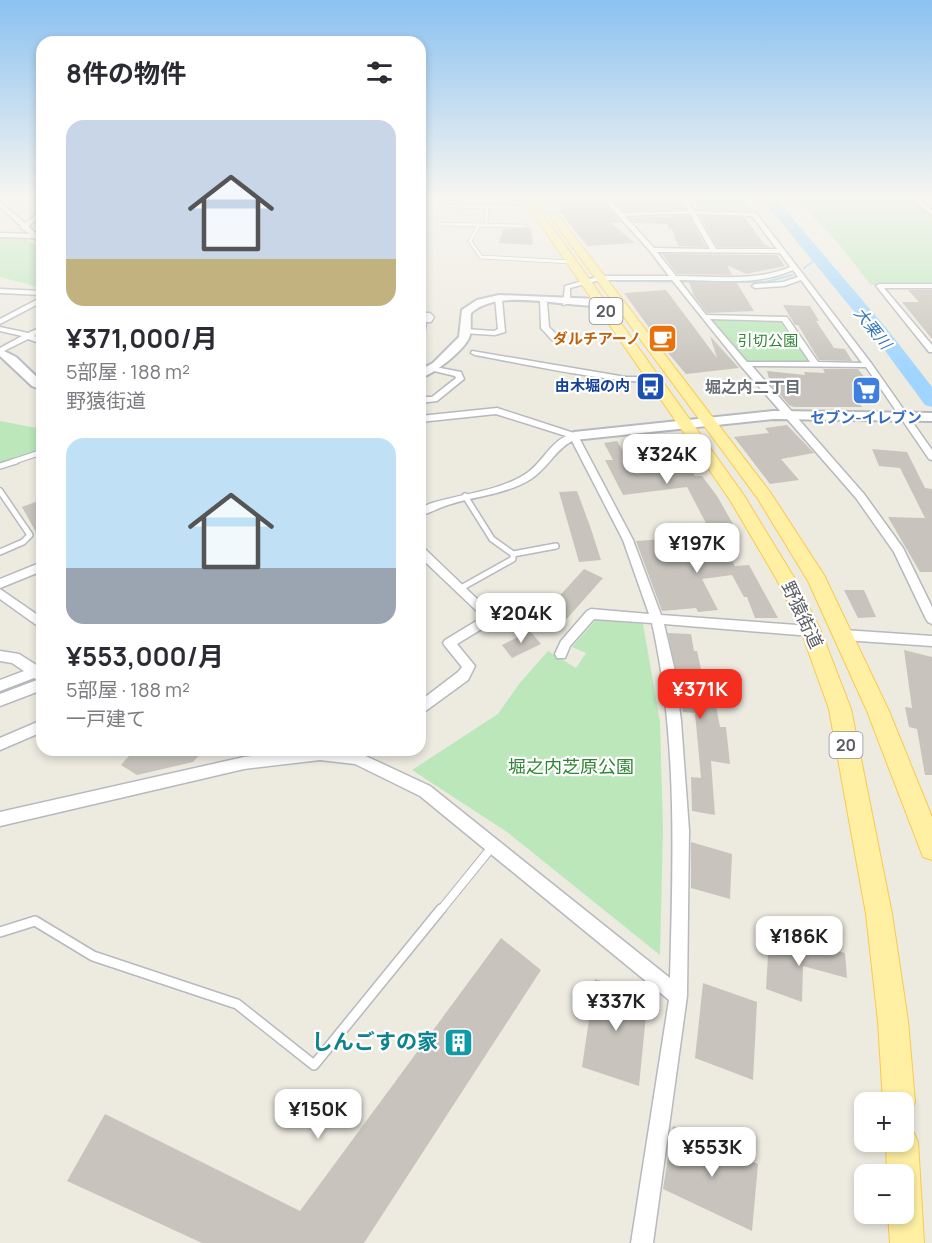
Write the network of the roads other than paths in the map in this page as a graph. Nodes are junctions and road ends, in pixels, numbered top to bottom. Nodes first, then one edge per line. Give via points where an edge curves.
1 (481, 257) edge
2 (568, 257) edge
3 (577, 257) edge
4 (657, 257) edge
5 (785, 257) edge
6 (571, 262) junction
7 (793, 268) junction
8 (673, 278) junction
9 (801, 278) junction
10 (597, 282) junction
11 (678, 286) junction
12 (932, 286) edge
13 (0, 291) edge
14 (36, 292) edge
15 (498, 298) junction
16 (36, 302) edge
17 (543, 302) junction
18 (599, 302) junction
19 (566, 303) junction
20 (704, 317) junction
21 (0, 322) edge
22 (0, 329) edge
23 (465, 331) junction
24 (36, 332) edge
25 (29, 336) junction
26 (555, 338) dead end
27 (36, 339) edge
28 (932, 350) edge
29 (0, 351) edge
30 (475, 353) dead end
31 (744, 364) junction
32 (816, 365) junction
33 (868, 365) junction
34 (433, 368) junction
35 (426, 372) edge
36 (654, 379) junction
37 (36, 382) edge
38 (426, 400) edge
39 (790, 415) junction
40 (910, 417) junction
41 (932, 417) edge
42 (426, 418) edge
43 (696, 422) junction
44 (574, 436) junction
45 (36, 454) edge
46 (932, 458) edge
47 (0, 466) edge
48 (0, 491) edge
49 (465, 496) junction
50 (426, 511) edge
51 (555, 546) dead end
52 (0, 552) edge
53 (513, 554) junction
54 (426, 556) edge
55 (36, 569) edge
56 (0, 584) edge
57 (461, 588) junction
58 (0, 593) edge
59 (932, 619) edge
60 (36, 620) edge
61 (657, 621) junction
62 (811, 631) junction
63 (844, 635) junction
64 (932, 641) edge
65 (561, 654) dead end
66 (0, 656) edge
67 (36, 675) edge
68 (36, 679) edge
69 (36, 680) edge
70 (0, 686) edge
71 (426, 699) edge
72 (0, 700) edge
73 (36, 729) edge
74 (0, 744) edge
75 (305, 756) edge
76 (357, 756) edge
77 (0, 819) edge
78 (493, 846) junction
79 (932, 849) edge
80 (0, 932) edge
81 (678, 996) junction
82 (898, 1092) edge
83 (902, 1152) edge
84 (642, 1243) edge
85 (907, 1243) edge

1 - 6 lane
2 - 6 main road, 野猿街道 / 20
3 - 10 main road, 野猿街道 / 20
4 - 8 street
5 - 7 street
6 - 10 main road, 野猿街道 / 20
7 - 8 street via 758,278
7 - 9 street
8 - 10 street
8 - 11 street
9 - 11 street via 776,285
9 - 33 street
10 - 11 street
10 - 18 main road, 野猿街道 / 20
10 - 19 street via 565,289
10 - 43 main road, 野猿街道 / 20
11 - 20 street
12 - 28 street via 879,286
13 - 14 street
15 - 17 street
15 - 23 street via 468,310
15 - 23 street via 502,330
16 - 21 street
17 - 19 street
17 - 26 street via 545,328
18 - 19 street
18 - 36 main road, 野猿街道 / 20
20 - 31 street
20 - 32 street via 784,319
22 - 25 street
23 - 34 street via 461,341
24 - 25 street
25 - 27 street
25 - 29 street
29 - 37 street via 12,357
30 - 36 street via 626,379
31 - 32 street
31 - 39 street
32 - 33 street
33 - 40 street
34 - 35 street
34 - 38 street via 458,374 460,379 434,399
36 - 43 main road, 野猿街道 / 20
39 - 40 street
39 - 43 street
39 - 59 street via 888,533
40 - 41 street
40 - 46 street
42 - 44 street via 497,411
43 - 44 street
43 - 62 main road, 野猿街道 / 20 via 786,579
43 - 63 main road, 野猿街道 / 20 via 770,506 817,580
44 - 49 street via 560,441 528,477 506,488
44 - 61 street via 628,540
45 - 47 lane
48 - 52 lane via 30,535
49 - 50 street
49 - 53 lane via 492,539
51 - 53 lane
53 - 57 lane via 513,559
54 - 57 street
55 - 56 street
57 - 71 street via 491,618 448,643 469,666 463,676
58 - 60 street
61 - 62 street
61 - 65 street via 591,614
61 - 81 street via 673,710 681,830
62 - 82 main road, 野猿街道 / 20 via 840,709 879,914
63 - 64 street
63 - 79 main road, 野猿街道 / 20
66 - 67 street via 15,658
68 - 70 street
69 - 72 street
73 - 74 street
75 - 77 street via 244,764
76 - 78 street via 424,791
78 - 80 lane via 314,1065 237,1004 93,956 35,921
78 - 81 street
81 - 84 street
83 - 85 main road

